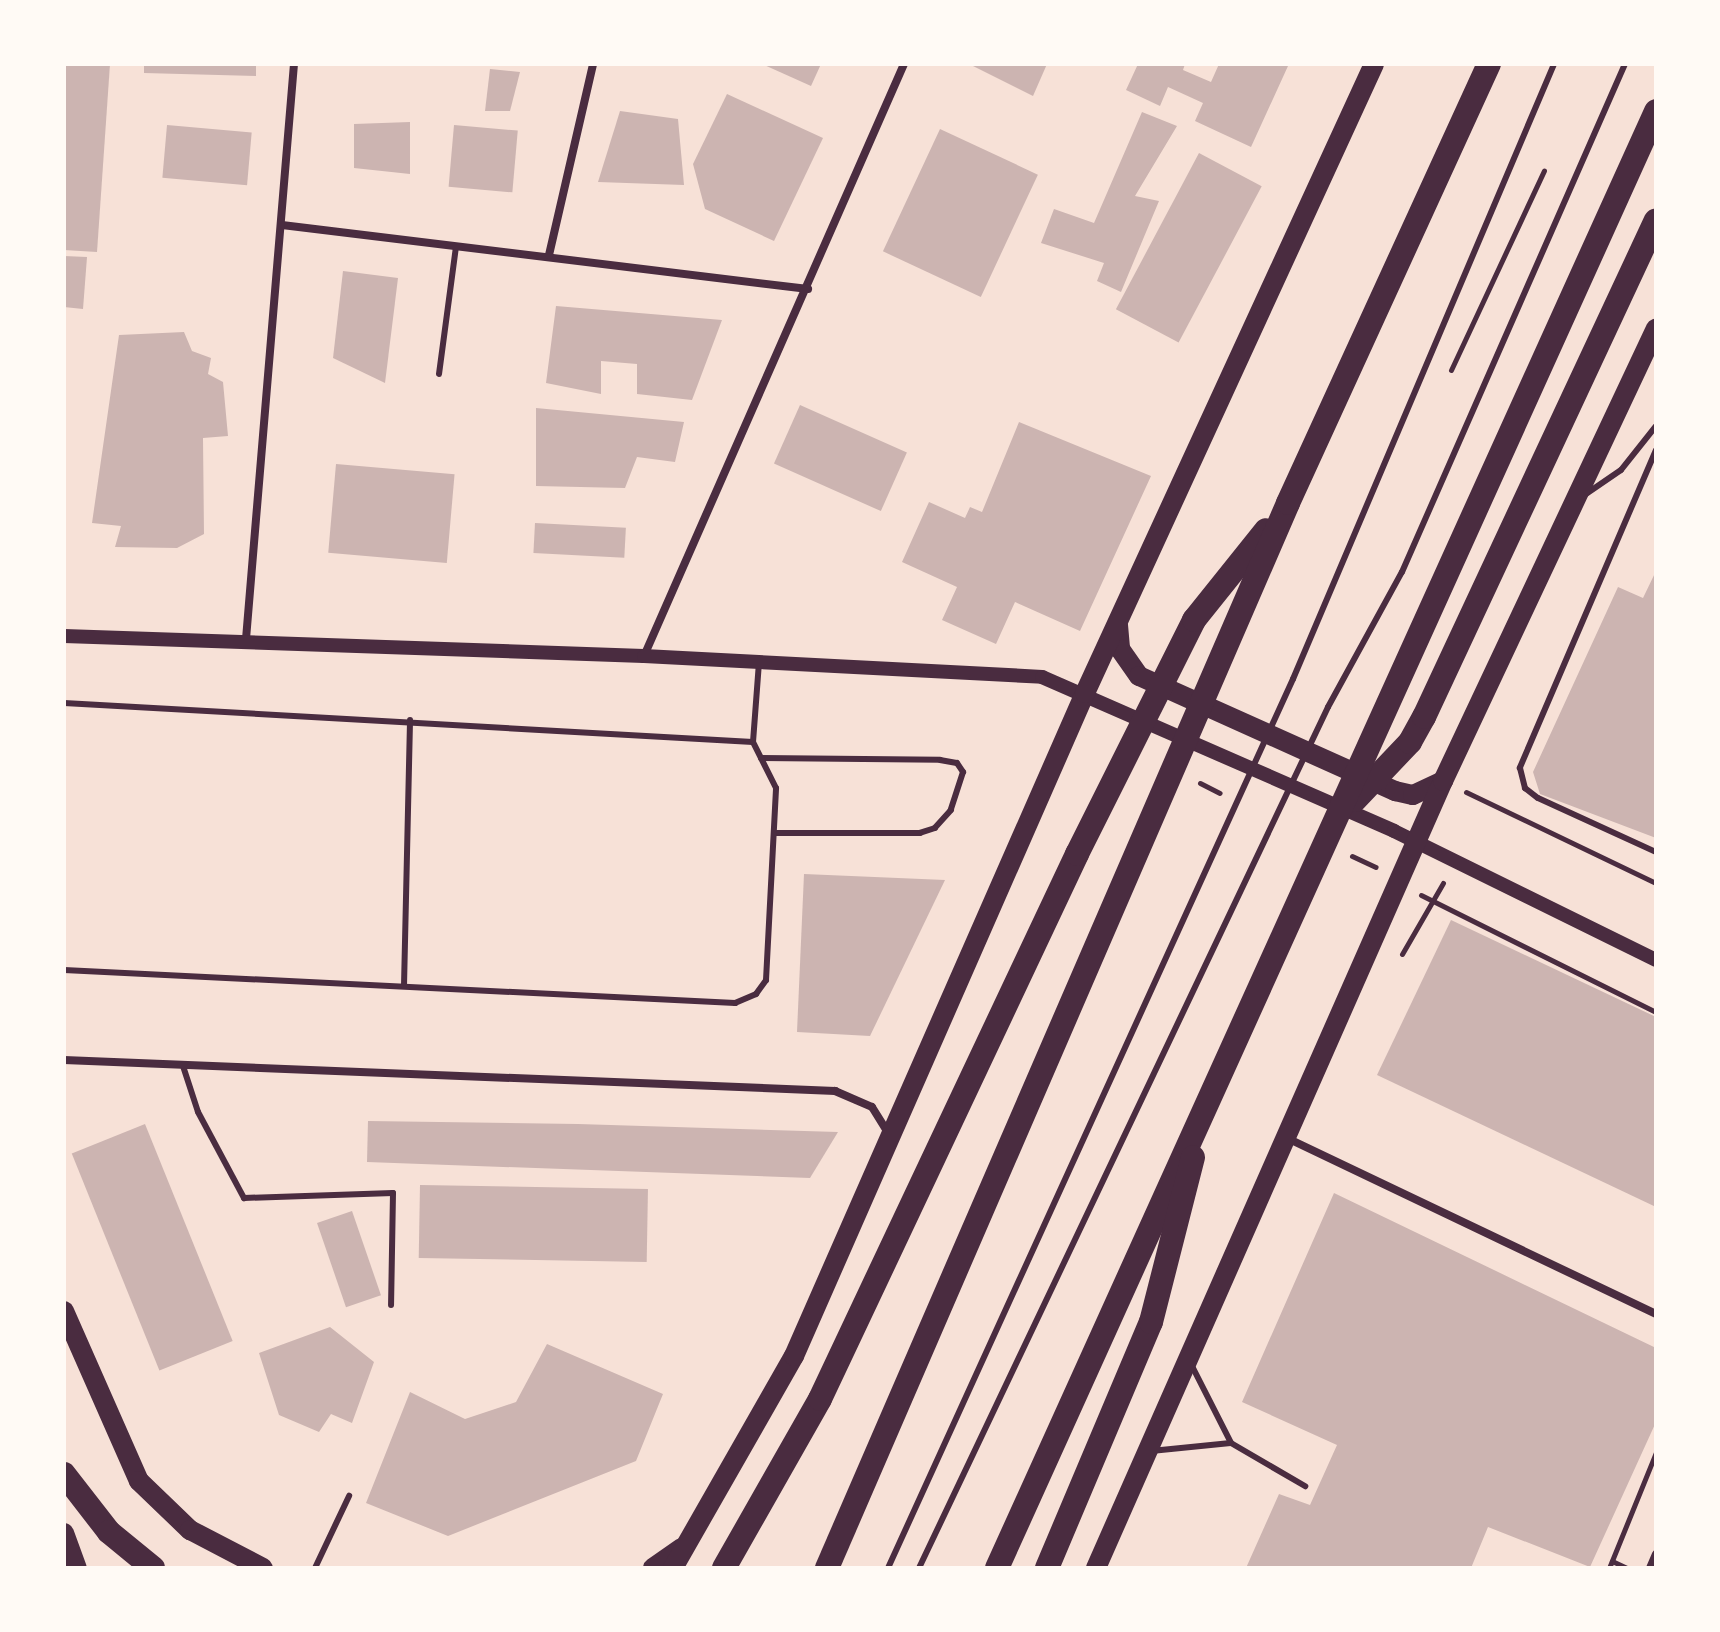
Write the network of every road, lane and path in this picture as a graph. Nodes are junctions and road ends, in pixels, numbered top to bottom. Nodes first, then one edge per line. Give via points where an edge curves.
1 (294, 64) edge
2 (593, 64) edge
3 (904, 64) edge
4 (1374, 64) edge
5 (1489, 64) edge
6 (1554, 64) edge
7 (1625, 64) edge
8 (1656, 111) edge
9 (1544, 171) dead end
10 (1656, 220) edge
11 (282, 225) junction
12 (456, 246) junction
13 (549, 255) junction
14 (808, 289) junction
15 (1656, 329) edge
16 (439, 374) dead end
17 (1446, 382) dead end
18 (1656, 426) edge
19 (1656, 450) edge
20 (1576, 500) junction
21 (1288, 503) junction
22 (1118, 625) junction
23 (64, 636) edge
24 (246, 639) junction
25 (644, 656) junction
26 (759, 662) junction
27 (1085, 693) junction
28 (64, 703) edge
29 (410, 720) junction
30 (753, 742) junction
31 (761, 758) junction
32 (1443, 781) junction
33 (1331, 825) junction
34 (774, 833) junction
35 (1417, 842) junction
36 (1656, 852) edge
37 (1402, 879) junction
38 (1656, 883) edge
39 (1656, 960) edge
40 (64, 970) edge
41 (404, 986) junction
42 (1656, 1012) edge
43 (64, 1060) edge
44 (183, 1066) junction
45 (1199, 1122) junction
46 (1289, 1139) junction
47 (892, 1140) junction
48 (391, 1305) dead end
49 (64, 1311) edge
50 (1656, 1314) edge
51 (1188, 1358) junction
52 (1231, 1443) junction
53 (1147, 1451) junction
54 (1656, 1452) edge
55 (64, 1474) edge
56 (1305, 1486) dead end
57 (349, 1496) dead end
58 (64, 1533) edge
59 (686, 1546) junction
60 (1656, 1554) edge
61 (1611, 1565) edge
62 (77, 1568) edge
63 (153, 1568) edge
64 (263, 1568) edge
65 (315, 1568) edge
66 (653, 1568) edge
67 (673, 1568) edge
68 (724, 1568) edge
69 (827, 1568) edge
70 (888, 1568) edge
71 (919, 1568) edge
72 (997, 1568) edge
73 (1047, 1568) edge
74 (1096, 1568) edge
75 (1627, 1568) edge
76 (1650, 1568) edge

1 - 11 street
2 - 13 street
3 - 14 street
4 - 22 main road
5 - 21 highway
6 - 70 lane via 1293,679
7 - 71 lane via 1402,572 1328,707
8 - 33 highway via 1358,778
9 - 17 path
10 - 33 highway via 1424,717 1410,742
11 - 12 street
11 - 24 street
12 - 13 street
12 - 16 lane
13 - 14 street
14 - 25 street
15 - 20 main road
18 - 20 lane via 1621,470
19 - 36 lane via 1520,768 1525,788 1538,798
20 - 32 main road
21 - 68 highway via 1194,620 1077,854 820,1399
21 - 69 highway
22 - 27 main road
22 - 32 main road via 1120,649 1139,676 1395,791 1413,795
23 - 24 street
24 - 25 street
25 - 26 street
26 - 27 street via 986,671 1042,677
26 - 30 lane
27 - 35 street
27 - 47 main road
28 - 29 lane
29 - 30 lane
29 - 41 lane
30 - 31 lane
31 - 34 lane via 776,788
31 - 34 lane via 940,760 957,763 963,772 951,810 935,828 920,833
32 - 35 main road
32 - 38 path
33 - 45 highway
34 - 41 lane via 766,980 745,999 735,1003
35 - 37 main road
35 - 39 street
37 - 42 path via 1431,904
37 - 46 main road
40 - 41 lane
43 - 44 street
44 - 47 street via 835,1091 872,1107
44 - 48 lane via 198,1112 244,1198 251,1202 393,1193
45 - 72 highway
45 - 73 highway via 1186,1200 1151,1322
46 - 50 street
46 - 51 main road
47 - 59 main road via 794,1356
49 - 64 main road via 139,1481 190,1530
51 - 52 lane
51 - 53 main road
52 - 53 lane
52 - 56 lane
53 - 74 main road
54 - 61 path
55 - 63 highway via 109,1532
57 - 65 lane
58 - 62 main road
59 - 66 main road
59 - 67 main road
60 - 76 street
61 - 75 path

